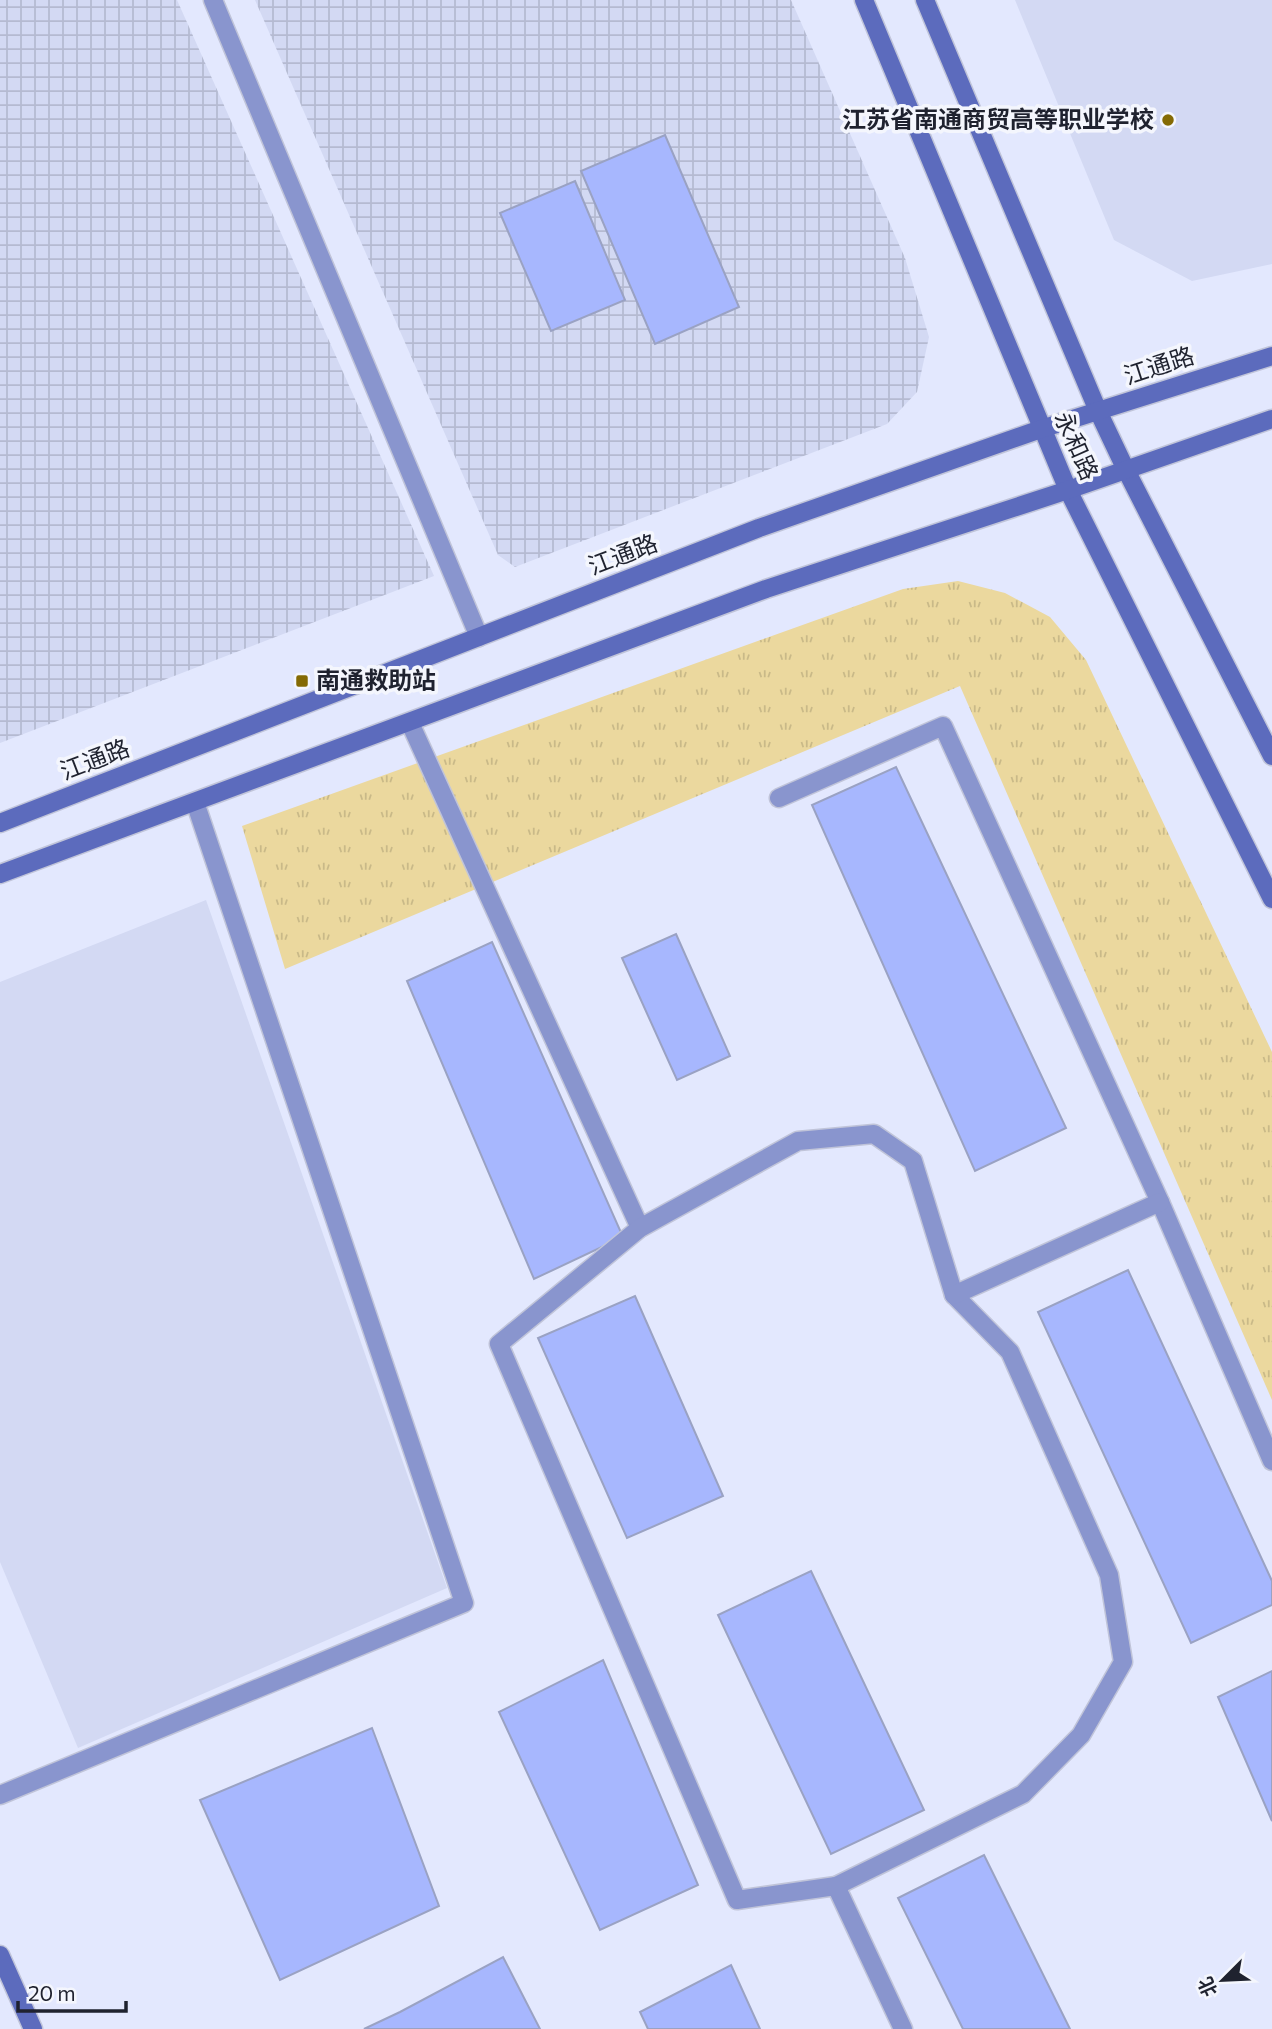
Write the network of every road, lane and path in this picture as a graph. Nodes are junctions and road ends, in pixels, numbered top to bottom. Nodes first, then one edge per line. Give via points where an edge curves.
1 (213, 0) edge
2 (864, 0) edge
3 (925, 0) edge
4 (1272, 356) edge
5 (1098, 411) junction
6 (1272, 419) edge
7 (1041, 429) junction
8 (1126, 470) junction
9 (1068, 490) junction
10 (478, 637) junction
11 (410, 723) junction
12 (1272, 756) edge
13 (779, 798) dead end
14 (195, 802) junction
15 (0, 823) edge
16 (0, 874) edge
17 (1272, 899) edge
18 (1160, 1202) junction
19 (639, 1228) junction
20 (954, 1295) junction
21 (1272, 1461) edge
22 (0, 1795) edge
23 (836, 1886) junction
24 (0, 1955) edge
25 (33, 2029) edge
26 (904, 2029) edge

1 - 10 street
2 - 7 main road, 永和路
3 - 5 main road, 永和路
4 - 5 main road, 江通路
5 - 7 main road, 江通路
5 - 8 main road, 永和路
6 - 8 main road
7 - 9 main road, 永和路
7 - 10 main road, 江通路 via 759,528
8 - 9 main road
8 - 12 main road, 永和路
9 - 11 main road via 766,589
9 - 17 main road, 永和路
10 - 15 main road, 江通路
11 - 14 main road
11 - 19 street
13 - 18 street via 943,726
14 - 16 main road
14 - 22 street via 464,1604
18 - 20 street
18 - 21 street
19 - 20 street via 798,1141 874,1135 913,1161
19 - 23 street via 499,1344 737,1900
20 - 23 street via 1010,1352 1109,1575 1123,1662 1082,1735 1023,1794
23 - 26 street
24 - 25 main road

